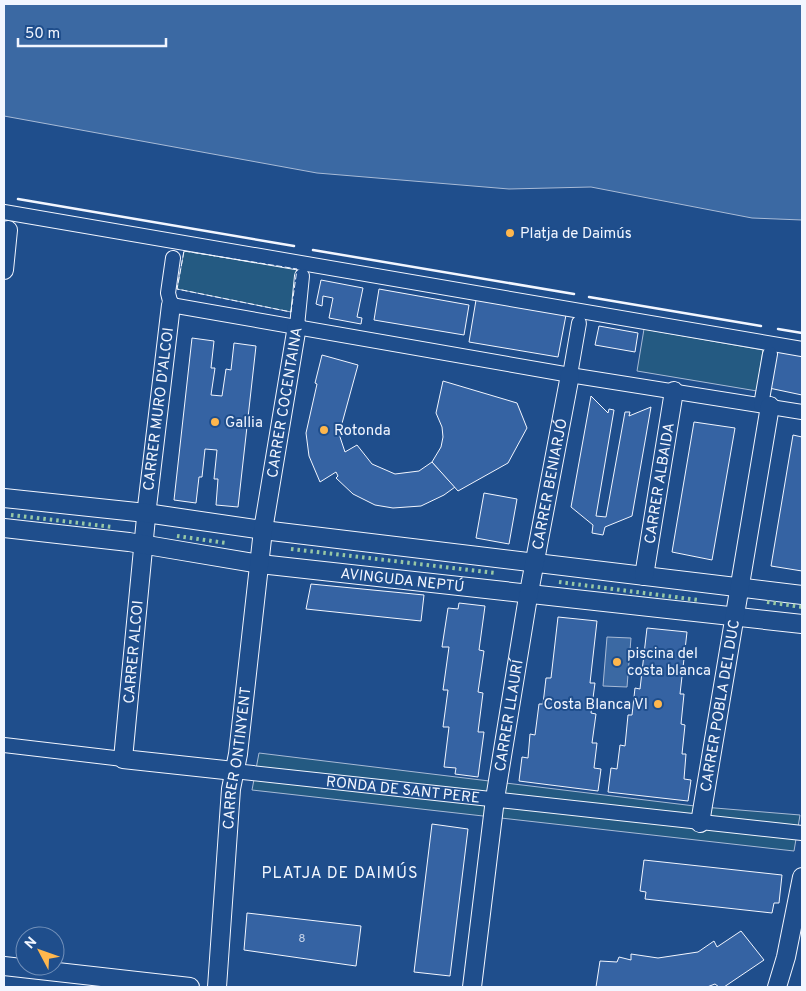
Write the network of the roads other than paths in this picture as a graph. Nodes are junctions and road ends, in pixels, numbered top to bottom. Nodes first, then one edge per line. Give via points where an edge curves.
1 (4, 212) edge
2 (8, 230) dead end
3 (173, 258) dead end
4 (4, 270) edge
5 (302, 276) dead end
6 (171, 306) junction
7 (579, 323) dead end
8 (297, 326) junction
9 (802, 349) edge
10 (770, 354) dead end
11 (570, 374) junction
12 (674, 390) junction
13 (766, 406) junction
14 (802, 412) edge
15 (4, 498) edge
16 (146, 513) junction
17 (4, 528) edge
18 (263, 530) junction
19 (144, 545) junction
20 (260, 564) junction
21 (534, 564) junction
22 (644, 576) junction
23 (739, 588) junction
24 (528, 594) junction
25 (802, 595) edge
26 (734, 616) junction
27 (802, 624) edge
28 (4, 745) edge
29 (123, 758) junction
30 (234, 771) junction
31 (495, 799) junction
32 (700, 823) junction
33 (802, 833) edge
34 (802, 877) edge
35 (4, 966) edge
36 (190, 987) edge
37 (217, 987) edge
38 (472, 987) edge
39 (777, 987) edge

1 - 9 street
2 - 4 street
3 - 6 street via 168,293
5 - 8 street, CARRER COCENTAINA
6 - 8 street
6 - 16 street, CARRER MURO D'ALCOI
7 - 11 street
8 - 11 street
8 - 18 street, CARRER COCENTAINA
10 - 13 street
11 - 12 street
11 - 21 street, CARRER BENIARJÓ
12 - 13 street
12 - 22 street, CARRER ALBAIDA
13 - 14 street
13 - 23 street, CARRER POBLA DEL DUC
15 - 16 street
16 - 18 street
16 - 19 street, CARRER MURO D'ALCOI
17 - 19 street, AVINGUDA NEPTÚ
18 - 20 street, CARRER ONTINYENT
18 - 21 street
19 - 20 street, AVINGUDA NEPTÚ
19 - 29 street, CARRER ALCOI
20 - 24 street, AVINGUDA NEPTÚ
20 - 30 street, CARRER ONTINYENT
21 - 22 street
21 - 24 street, CARRER BENIARJÓ
22 - 23 street
23 - 25 street
23 - 26 street, CARRER POBLA DEL DUC
24 - 26 street, AVINGUDA NEPTÚ
24 - 31 street, CARRER LLAURÍ
26 - 27 street, AVINGUDA NEPTÚ
26 - 32 street, CARRER POBLA DEL DUC
28 - 29 street, RONDA DE SANT PERE
29 - 30 street, RONDA DE SANT PERE
30 - 31 street, RONDA DE SANT PERE
30 - 37 street, CARRER ONTINYENT
31 - 32 street, RONDA DE SANT PERE
31 - 38 street, CARRER LLAURÍ
32 - 33 street, RONDA DE SANT PERE
34 - 39 street
35 - 36 street

